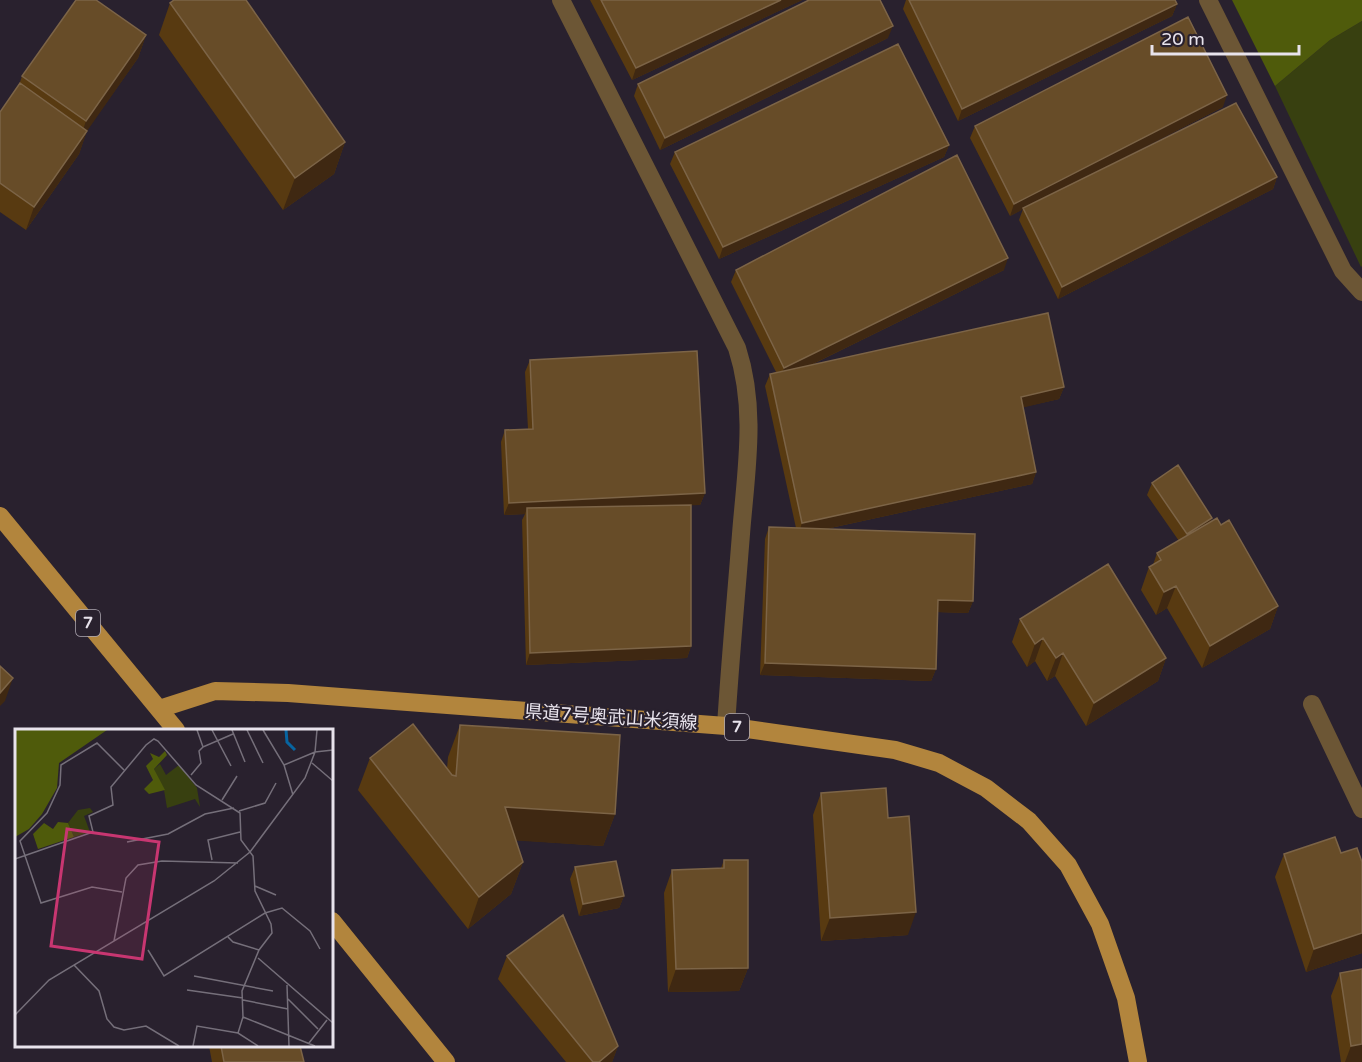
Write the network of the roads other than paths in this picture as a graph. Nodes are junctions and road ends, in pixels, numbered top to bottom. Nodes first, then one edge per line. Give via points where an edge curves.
1 (561, 0) edge
2 (1208, 0) edge
3 (1362, 292) edge
4 (0, 516) edge
5 (1312, 704) dead end
6 (159, 709) junction
7 (726, 726) junction
8 (175, 729) edge
9 (1362, 809) edge
10 (333, 922) edge
11 (446, 1062) edge
12 (1138, 1062) edge

1 - 7 street via 732,337 744,371 750,404
2 - 3 street via 1343,271
4 - 6 main road, 7
5 - 9 street
6 - 7 main road, 県道7号奥武山米須線 / 7 via 215,691 233,690
6 - 8 main road, 7
7 - 12 main road, 県道7号奥武山米須線 / 7 via 895,750 939,763 986,788 1029,821 1068,865 1100,924 1126,998
10 - 11 main road

